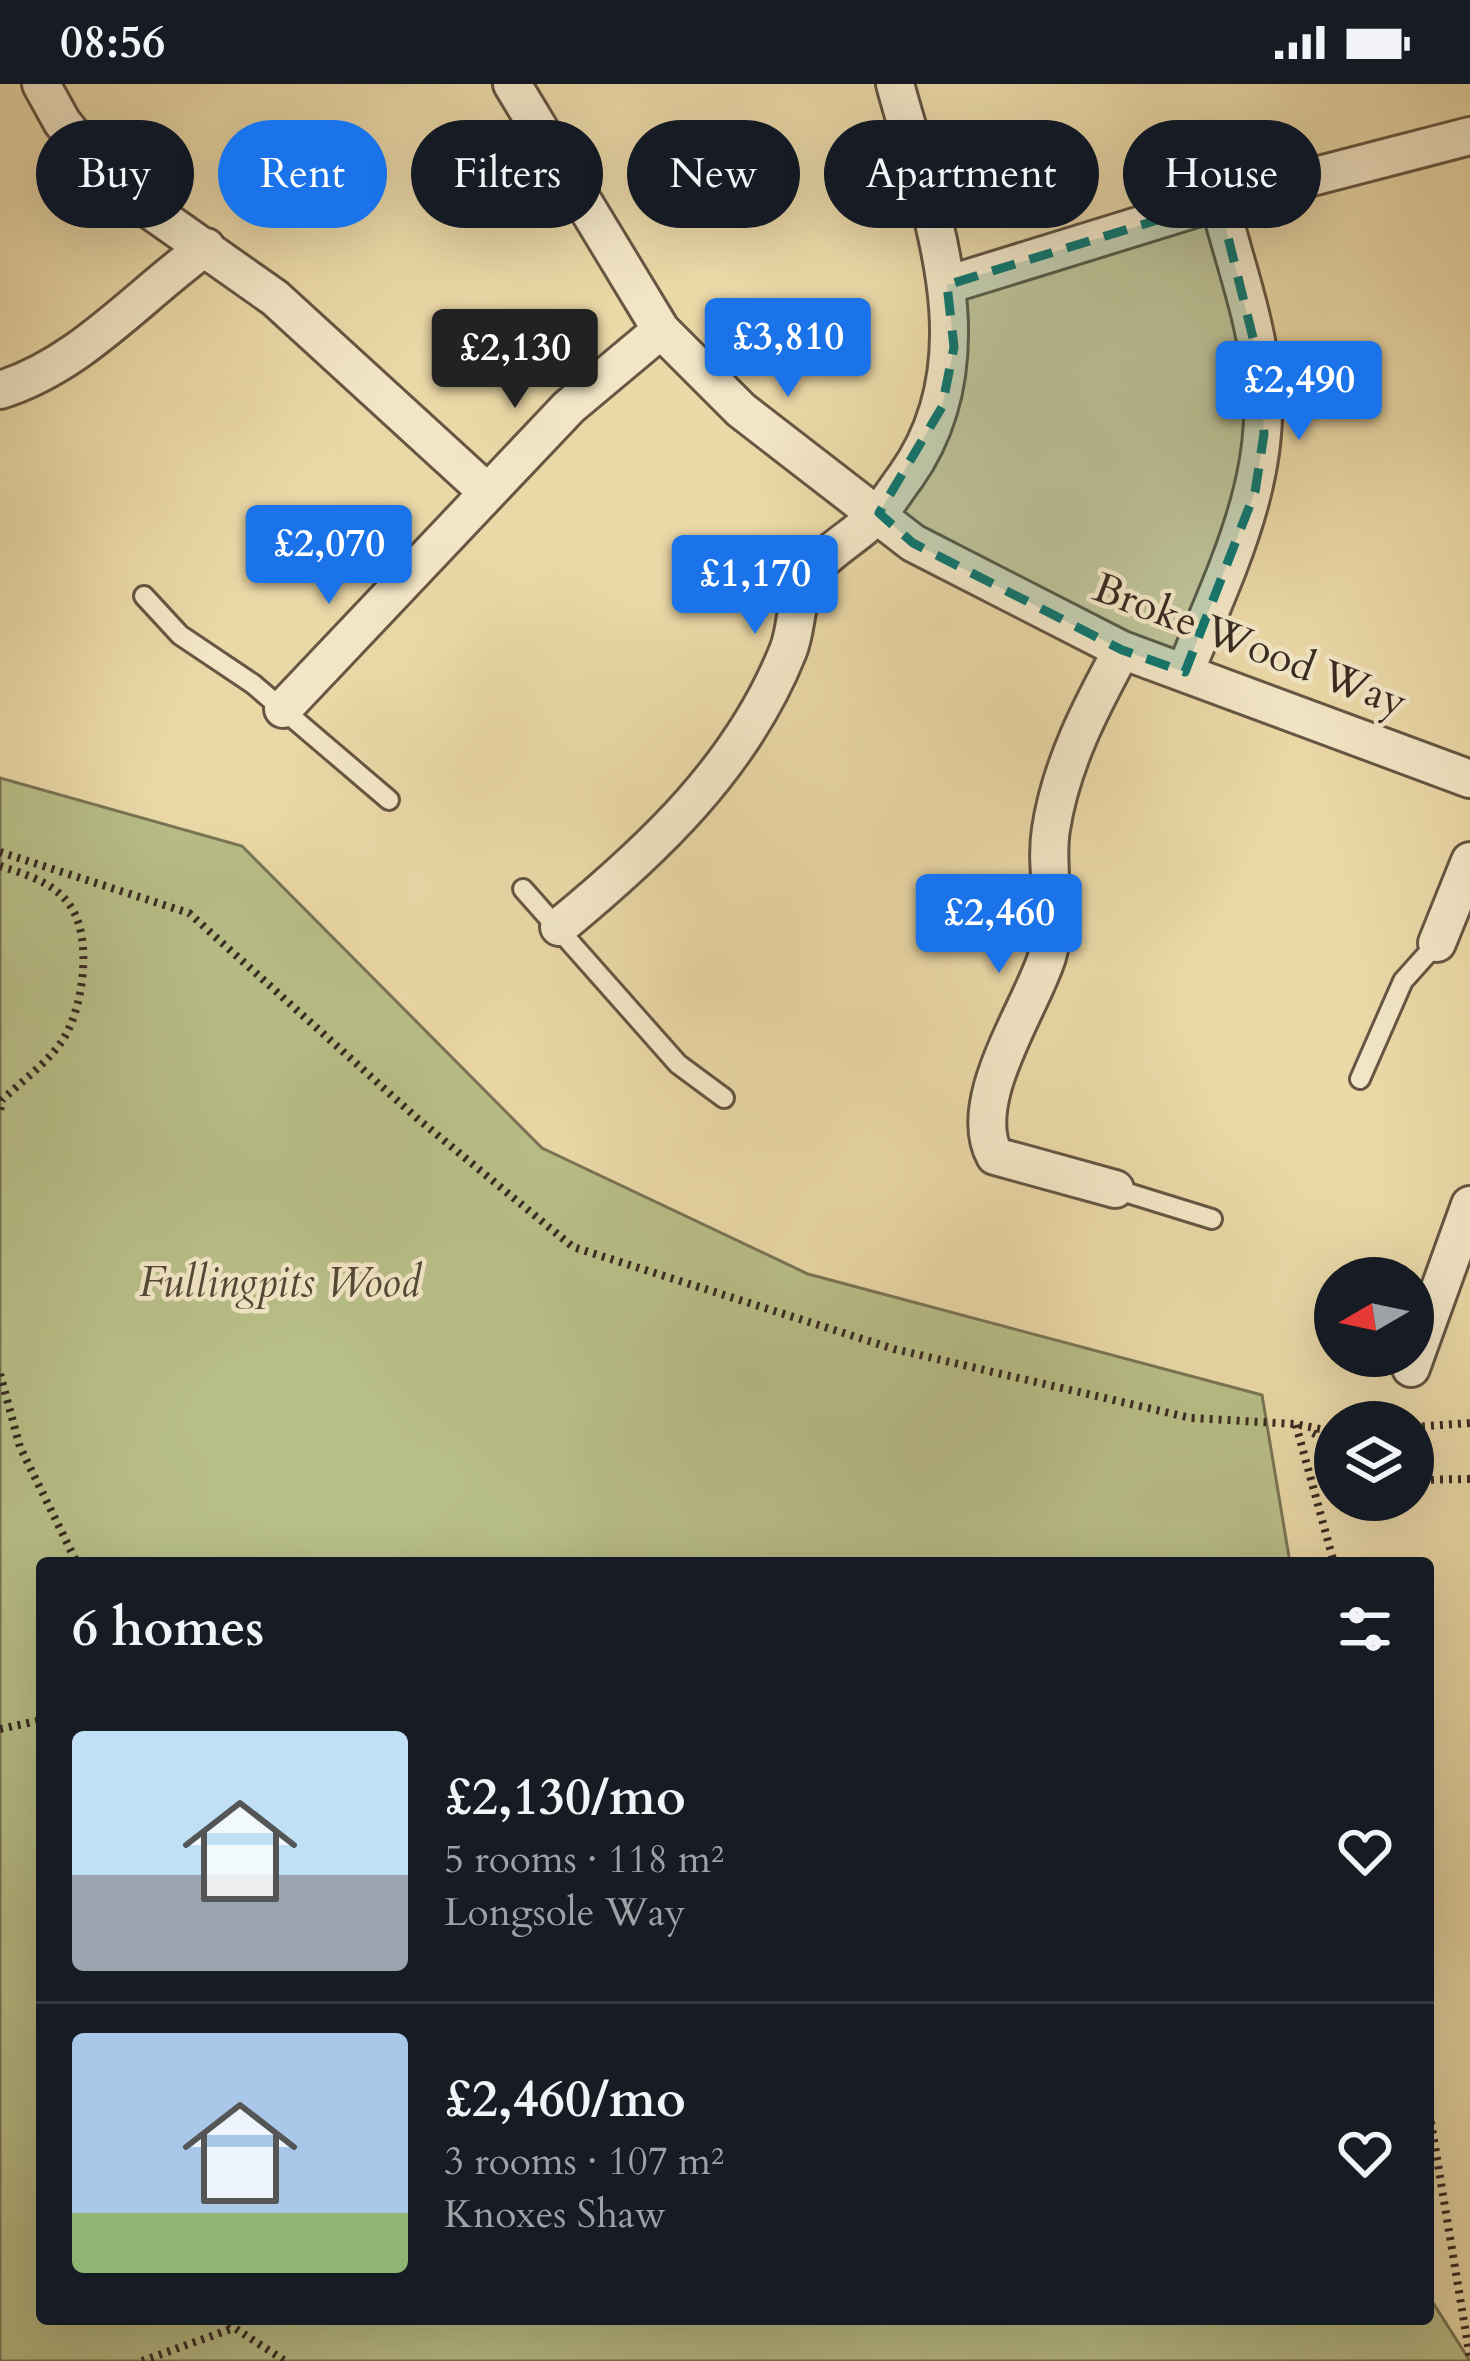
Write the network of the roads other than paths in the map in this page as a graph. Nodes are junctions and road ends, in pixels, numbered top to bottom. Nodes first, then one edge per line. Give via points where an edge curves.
1 (41, 84) edge
2 (512, 84) edge
3 (895, 84) edge
4 (1470, 136) edge
5 (1321, 175) edge
6 (1132, 228) edge
7 (1226, 228) edge
8 (206, 248) junction
9 (947, 285) junction
10 (661, 330) junction
11 (0, 390) edge
12 (487, 492) junction
13 (879, 512) junction
14 (143, 596) dead end
15 (1122, 650) junction
16 (1185, 671) junction
17 (283, 710) junction
18 (1470, 779) edge
19 (388, 800) dead end
20 (1470, 861) edge
21 (524, 889) dead end
22 (559, 927) junction
23 (1437, 943) joint
24 (1360, 1079) dead end
25 (724, 1098) dead end
26 (1115, 1189) joint
27 (1470, 1204) edge
28 (1212, 1219) dead end
29 (1434, 1304) edge

1 - 8 street via 109,181
2 - 10 street, Broke Wood Way
3 - 9 street
4 - 5 street
6 - 9 street
7 - 16 street via 1261,370 1264,434 1255,492
8 - 11 street via 92,342
8 - 12 street via 275,298
9 - 13 street via 954,347 942,407
10 - 12 street via 569,407
10 - 13 street, Broke Wood Way via 741,410
12 - 17 street
13 - 15 street, Broke Wood Way via 913,543
13 - 22 street via 806,579 790,648 742,744 644,858
14 - 17 lane via 180,635
15 - 16 street, Broke Wood Way
15 - 26 street via 1079,730 1050,832 1056,908 1047,957 1008,1043 987,1141 995,1156
16 - 18 street, Broke Wood Way
17 - 19 lane
20 - 23 street
21 - 22 lane
22 - 25 lane via 678,1064
23 - 24 lane via 1403,981
26 - 28 lane
27 - 29 street

